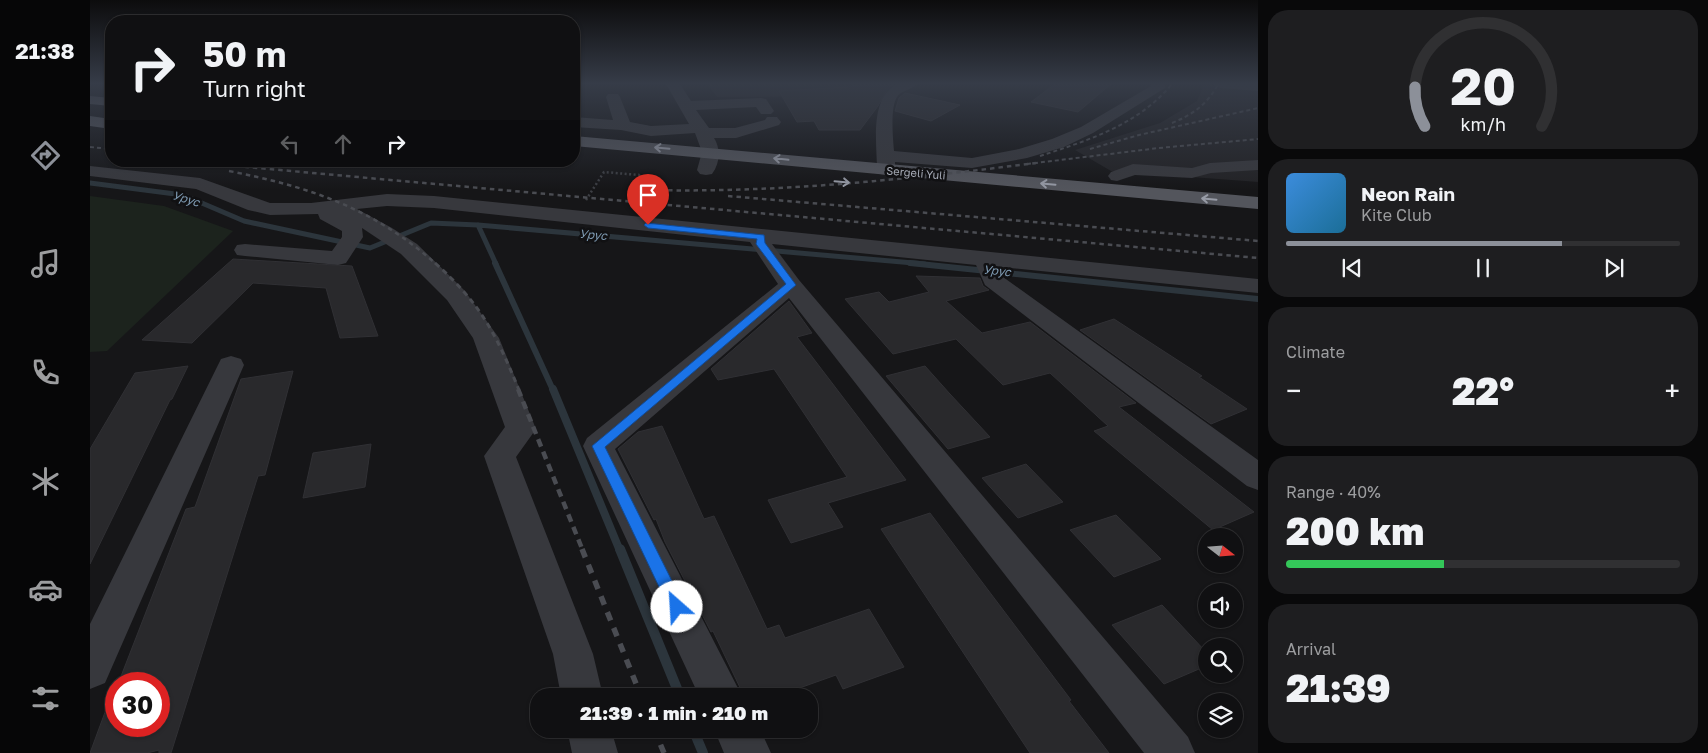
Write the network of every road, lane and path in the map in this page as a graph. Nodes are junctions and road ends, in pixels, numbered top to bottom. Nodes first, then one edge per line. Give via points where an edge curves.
1 (621, 119) edge
2 (695, 119) edge
3 (771, 119) edge
4 (885, 119) edge
5 (1105, 119) edge
6 (90, 122) edge
7 (580, 122) edge
8 (105, 123) edge
9 (623, 125) junction
10 (702, 131) junction
11 (580, 141) edge
12 (580, 158) edge
13 (709, 161) junction
14 (886, 163) junction
15 (1258, 165) edge
16 (90, 171) edge
17 (641, 173) dead end
18 (1117, 176) dead end
19 (1258, 203) edge
20 (326, 208) junction
21 (573, 217) junction
22 (1258, 220) edge
23 (764, 246) junction
24 (246, 250) dead end
25 (989, 269) junction
26 (791, 285) junction
27 (1253, 290) edge
28 (231, 366) dead end
29 (1258, 476) edge
30 (90, 668) edge
31 (580, 688) edge
32 (717, 688) edge
33 (591, 738) edge
34 (740, 738) edge
35 (595, 753) edge
36 (748, 753) edge
37 (1172, 753) edge

1 - 9 street
2 - 10 street
3 - 10 street via 773,122 736,133
4 - 14 street
5 - 14 street via 1058,143 1021,154 972,163
6 - 8 main road
7 - 9 street
9 - 10 street via 644,130
10 - 13 street
13 -> 11 main road, Sergeli Yuli
12 - 13 main road, Sergeli Yuli
14 -> 13 main road, Sergeli Yuli
13 -> 22 main road, Sergeli Yuli
19 -> 14 main road, Sergeli Yuli
15 - 18 street via 1210,168 1192,173 1133,168
16 - 20 street via 200,184 262,208
17 - 21 path via 604,172
20 - 21 street via 416,200
20 - 24 street via 352,228 353,237 338,258
20 - 31 street via 397,240 456,295 486,338 521,428 500,456 572,654
21 - 23 street
23 - 25 street
23 - 26 street
25 - 27 street
25 - 29 street
26 - 32 street via 598,446
26 - 37 street
28 - 30 street
33 - 35 street
34 - 36 street

